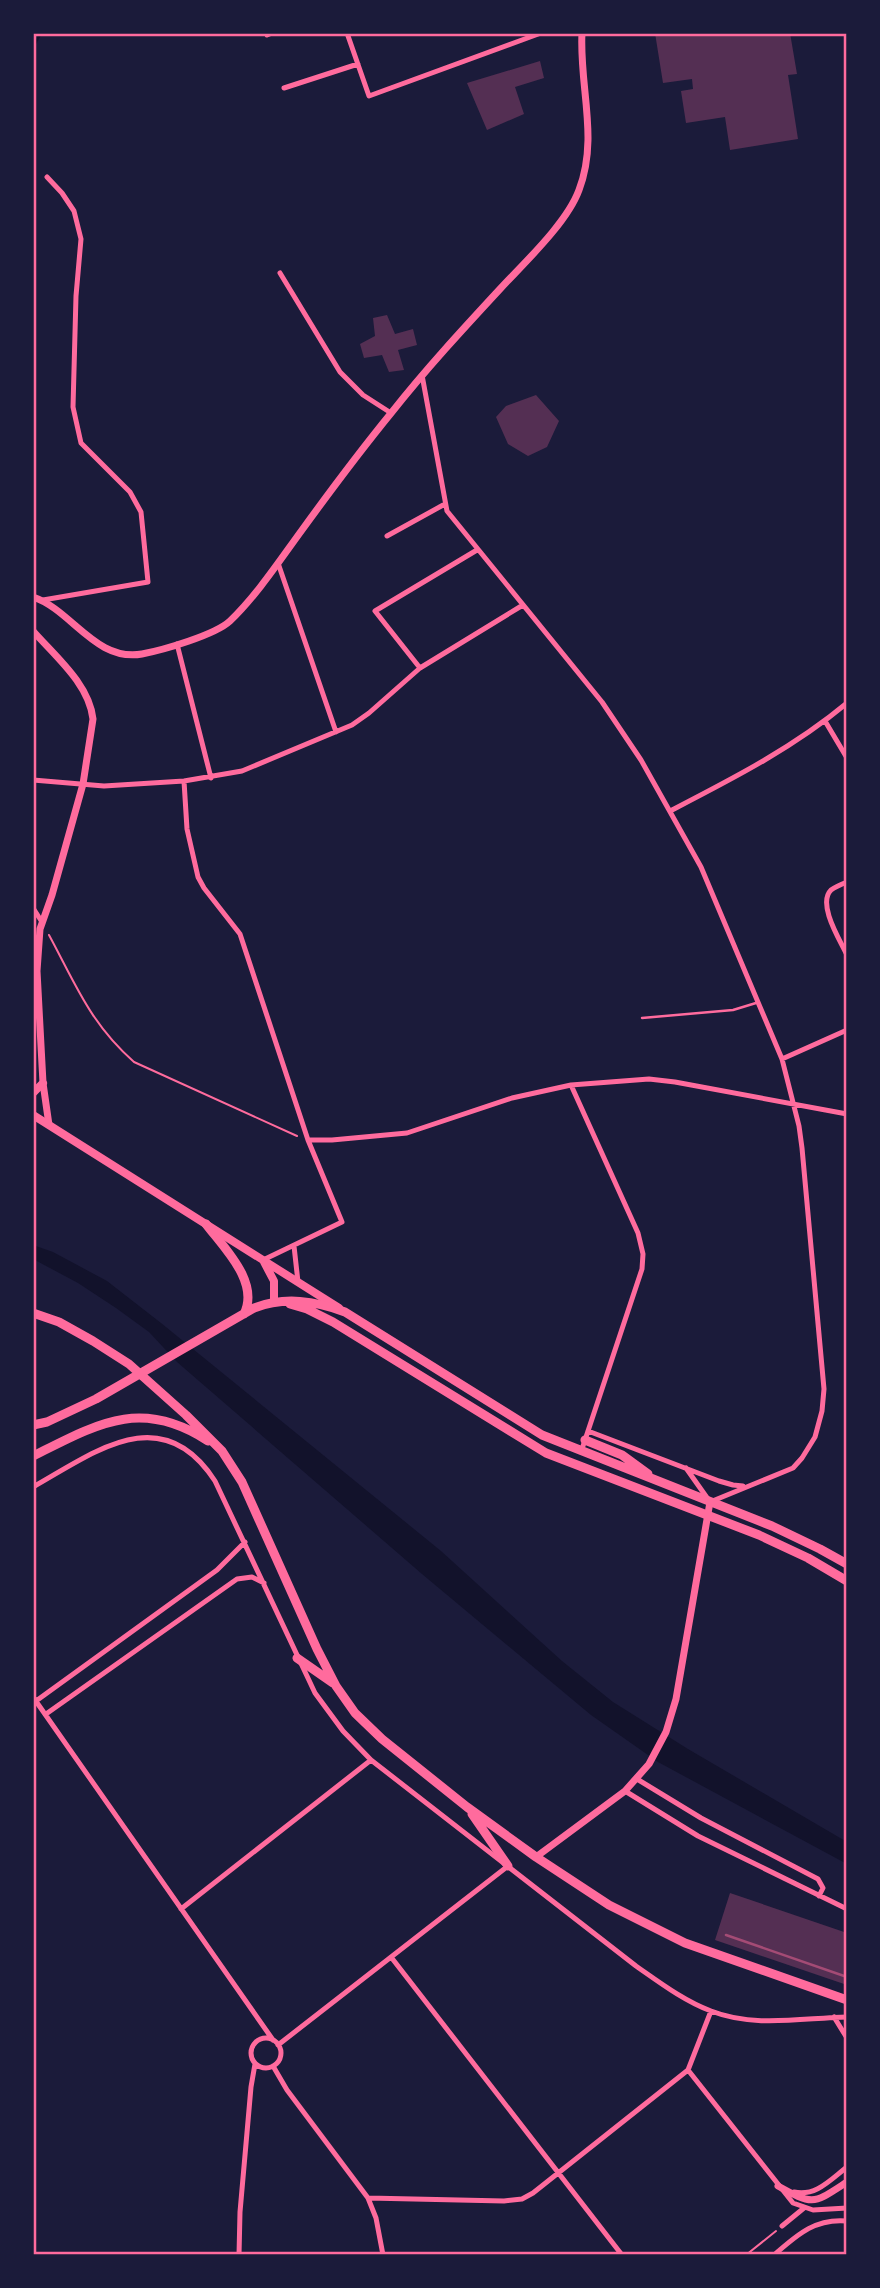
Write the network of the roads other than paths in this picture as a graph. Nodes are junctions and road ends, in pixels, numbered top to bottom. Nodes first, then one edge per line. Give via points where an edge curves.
1 (347, 33) edge
2 (541, 33) edge
3 (582, 33) edge
4 (358, 64) junction
5 (284, 88) dead end
6 (47, 177) dead end
7 (280, 273) dead end
8 (422, 376) junction
9 (391, 413) junction
10 (445, 503) junction
11 (387, 536) dead end
12 (477, 550) junction
13 (278, 563) junction
14 (33, 597) edge
15 (43, 600) junction
16 (523, 606) junction
17 (33, 631) edge
18 (177, 644) junction
19 (420, 668) junction
20 (847, 703) edge
21 (825, 721) junction
22 (336, 732) junction
23 (847, 758) edge
24 (211, 778) junction
25 (33, 780) edge
26 (184, 781) junction
27 (83, 784) junction
28 (670, 811) junction
29 (847, 882) edge
30 (33, 908) edge
31 (43, 922) junction
32 (847, 955) edge
33 (760, 1002) junction
34 (642, 1018) dead end
35 (847, 1030) edge
36 (782, 1059) junction
37 (43, 1083) junction
38 (571, 1086) junction
39 (33, 1093) edge
40 (794, 1105) junction
41 (847, 1114) edge
42 (33, 1115) edge
43 (49, 1125) junction
44 (309, 1140) junction
45 (206, 1224) junction
46 (294, 1246) junction
47 (263, 1260) junction
48 (298, 1282) junction
49 (274, 1302) junction
50 (345, 1312) junction
51 (33, 1313) edge
52 (243, 1314) junction
53 (33, 1424) edge
54 (587, 1436) junction
55 (582, 1452) junction
56 (33, 1456) edge
57 (600, 1459) junction
58 (234, 1467) junction
59 (685, 1468) junction
60 (658, 1481) junction
61 (746, 1486) junction
62 (33, 1487) edge
63 (643, 1491) junction
64 (710, 1502) junction
65 (708, 1516) junction
66 (245, 1542) junction
67 (846, 1561) edge
68 (847, 1581) edge
69 (264, 1583) junction
70 (297, 1658) junction
71 (336, 1686) junction
72 (35, 1698) edge
73 (46, 1714) junction
74 (371, 1760) junction
75 (637, 1779) junction
76 (625, 1791) junction
77 (666, 1797) junction
78 (467, 1807) junction
79 (657, 1811) junction
80 (537, 1857) junction
81 (508, 1866) junction
82 (819, 1896) junction
83 (181, 1909) junction
84 (847, 1909) edge
85 (391, 1956) junction
86 (847, 2000) edge
87 (711, 2011) junction
88 (834, 2017) junction
89 (847, 2018) edge
90 (847, 2038) edge
91 (275, 2043) junction
92 (256, 2064) junction
93 (273, 2066) junction
94 (688, 2070) junction
95 (847, 2166) edge
96 (558, 2173) junction
97 (847, 2182) edge
98 (778, 2186) junction
99 (368, 2198) junction
100 (804, 2208) junction
101 (847, 2208) edge
102 (847, 2221) edge
103 (782, 2226) road end
104 (239, 2255) edge
105 (383, 2255) edge
106 (622, 2255) edge
107 (774, 2255) edge

1 - 4 street
2 - 4 street via 369,96
3 - 8 street via 589,132 578,193 562,219
4 - 5 street
6 - 15 street via 74,211 81,239 73,407 82,443 130,492 141,512 148,582
7 - 9 street via 340,372 363,395
8 - 9 street
8 - 10 street
9 - 13 street
10 - 11 street
10 - 12 street
12 - 16 street
12 - 19 street via 374,611
13 - 18 street via 230,621 210,634
13 - 22 street
14 - 15 street
15 - 18 street via 115,652 141,654
16 - 19 street
16 - 28 street via 612,716
17 - 27 street via 79,684 92,708
18 - 24 street
19 - 22 street via 369,713
20 - 21 street
21 - 23 street
21 - 28 street via 764,762
22 - 24 street via 242,771
24 - 26 street
25 - 27 street
26 - 27 street
26 - 44 street via 187,829 198,877 240,934
27 - 31 street
28 - 33 street via 701,867
29 - 32 street via 831,891 825,908
30 - 31 street
31 - 37 street via 37,971 44,1028
33 - 34 lane via 733,1010
33 - 36 street
35 - 36 street
36 - 40 street
37 - 39 main road
37 - 43 street
38 - 40 street via 649,1079
38 - 44 street via 512,1098 407,1133
38 - 54 street via 638,1233 643,1254
40 - 41 street
40 - 61 street via 822,1357 822,1411 815,1437 793,1468
42 - 43 main road
43 - 45 main road
44 - 46 street via 342,1222
45 - 47 main road
45 - 52 highway via 244,1278 249,1298
46 - 47 street
46 - 48 street
47 - 48 main road
47 - 49 main road via 274,1281
48 - 50 main road
49 - 50 highway via 314,1302
49 - 52 highway
49 - 63 highway via 307,1309 333,1322 546,1453
50 - 55 highway via 525,1426
51 - 58 highway via 58,1322 129,1364 204,1432
52 - 53 highway via 118,1387 47,1422
54 - 55 street
54 - 59 street
54 - 60 highway
55 - 57 highway
56 - 58 highway via 99,1424 145,1418 187,1428
57 - 60 highway
57 - 63 highway
58 - 71 highway
59 - 61 street
59 - 64 street
60 - 64 highway
61 - 64 street
62 - 66 street via 125,1440 156,1437 184,1449 206,1467
63 - 65 highway
64 - 65 street
64 - 67 highway
65 - 68 highway via 782,1545
65 - 75 street via 672,1716
66 - 69 street
66 - 72 street via 217,1570
69 - 70 street
69 - 73 street via 252,1577 237,1579
70 - 71 highway
70 - 74 street via 314,1693
71 - 78 highway via 368,1727
72 - 73 street
73 - 83 street
74 - 81 street
74 - 83 street
75 - 76 street
75 - 77 street
76 - 79 street
76 - 80 street
77 - 79 street
77 - 82 street via 818,1879 823,1888
78 - 80 highway
78 - 81 highway
79 - 82 street
80 - 86 highway via 609,1905 665,1934
81 - 85 street
81 - 87 street via 636,1966
82 - 84 street
83 - 91 street
85 - 91 street
85 - 96 street
87 - 88 street via 746,2020
87 - 94 street
88 - 89 street
88 - 90 street
91 - 92 street via 263,2038 255,2043 251,2056
91 - 93 street via 281,2054
92 - 93 street
92 - 104 street via 251,2077
93 - 99 street
94 - 96 street
94 - 98 street
95 - 98 street via 811,2193
96 - 99 street via 514,2201
96 - 106 street
97 - 98 street via 813,2201
98 - 100 street
99 - 105 street
100 - 101 street
100 - 103 street
102 - 107 street via 826,2221 806,2229

